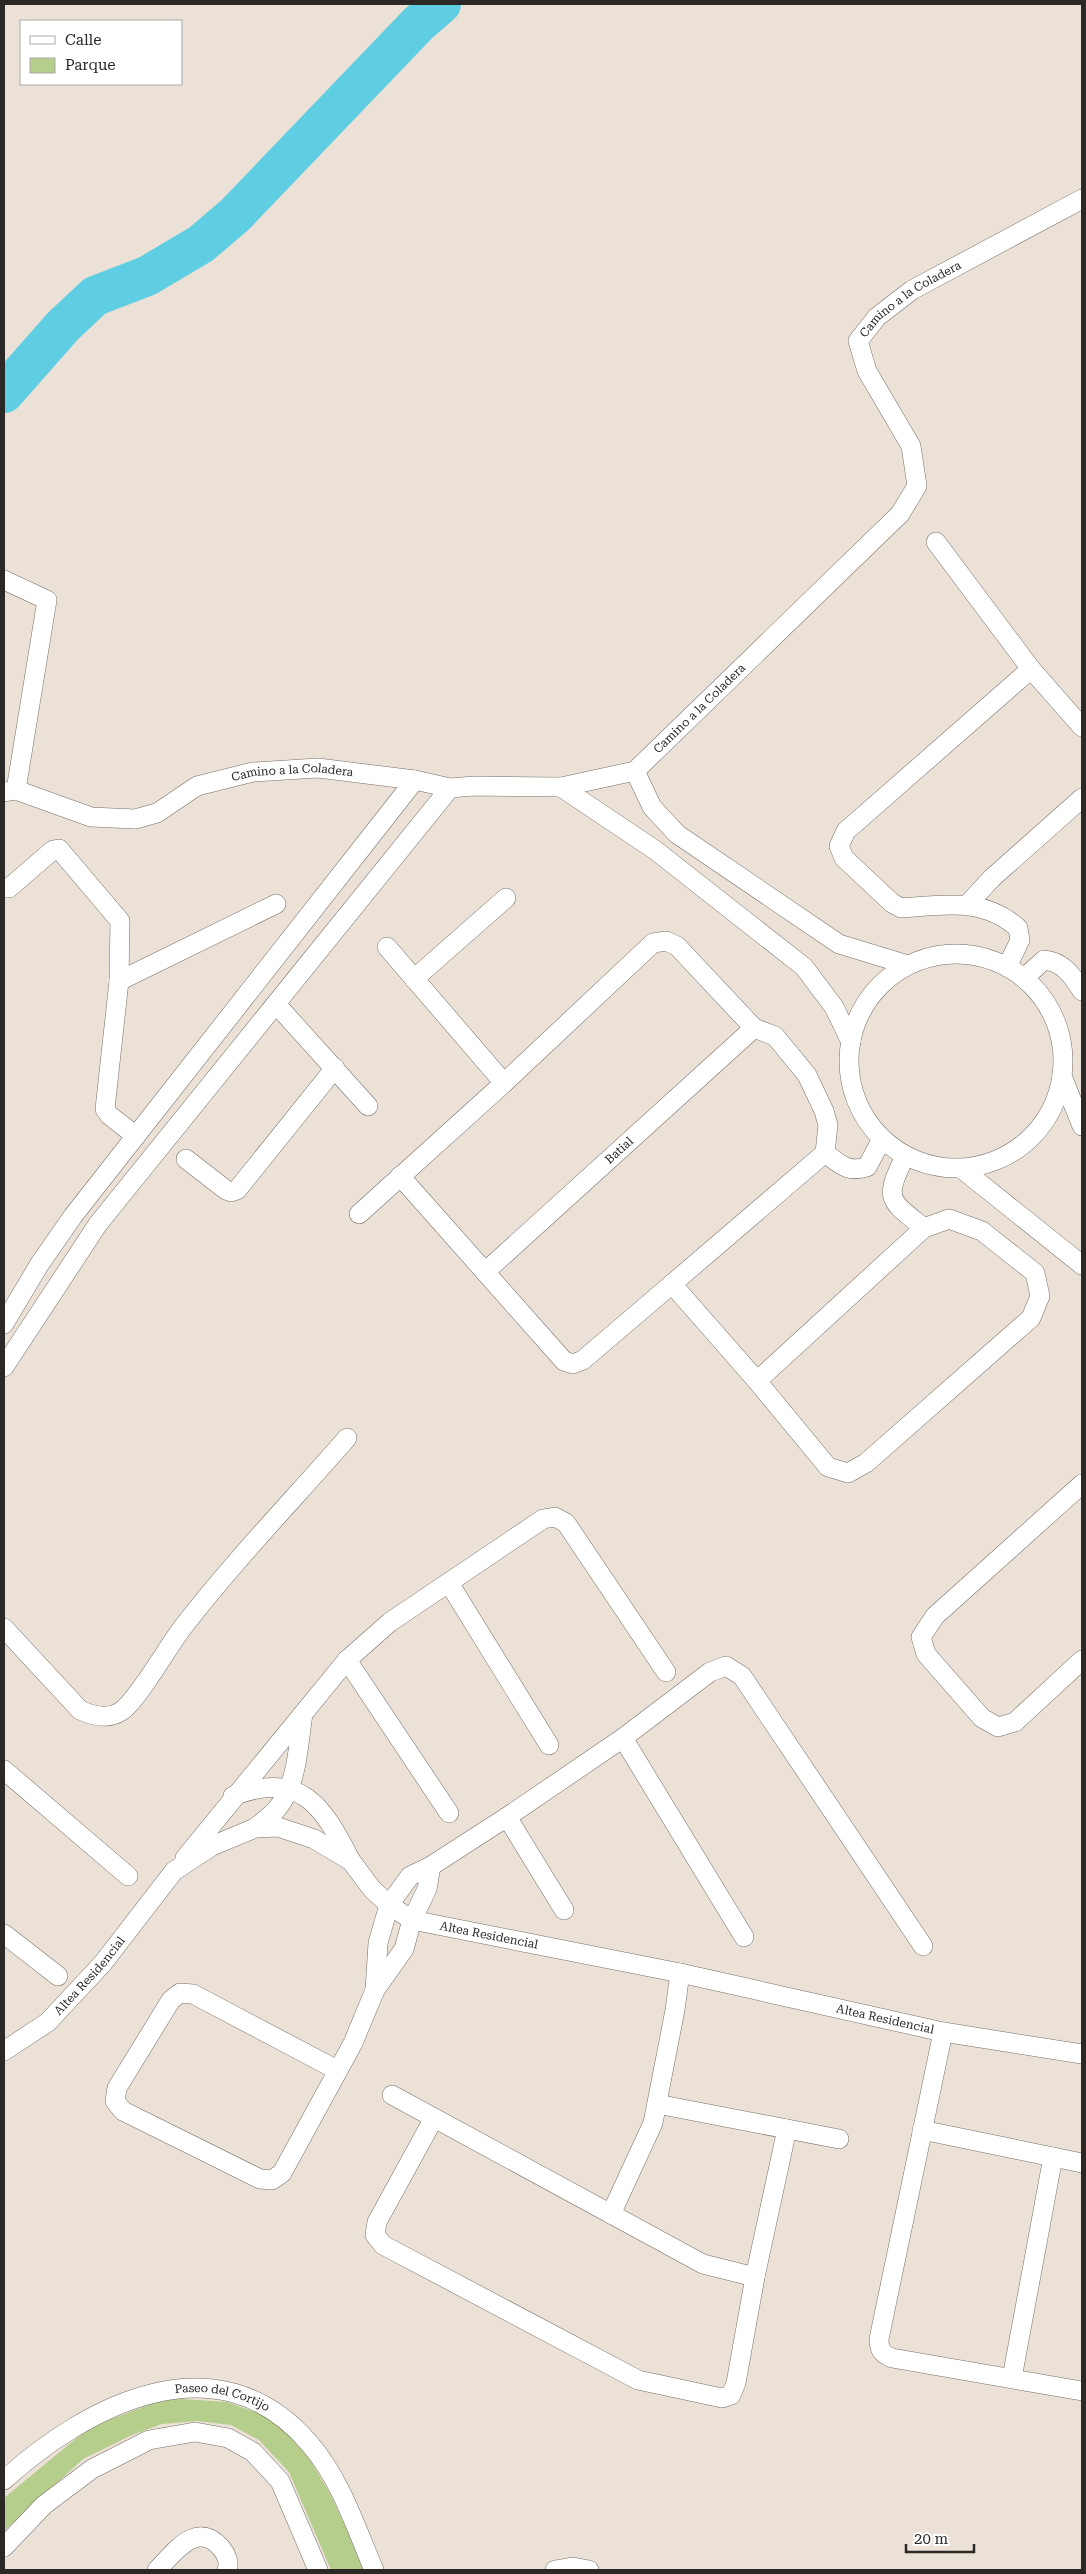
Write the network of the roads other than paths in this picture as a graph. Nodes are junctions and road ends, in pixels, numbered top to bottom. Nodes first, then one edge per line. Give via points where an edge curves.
1 (1082, 199) edge
2 (936, 542) dead end
3 (4, 580) edge
4 (1031, 669) junction
5 (1082, 727) edge
6 (634, 771) junction
7 (415, 780) junction
8 (561, 787) junction
9 (450, 788) junction
10 (10, 791) edge
11 (1082, 798) edge
12 (9, 888) dead end
13 (506, 898) dead end
14 (276, 904) dead end
15 (968, 904) junction
16 (386, 947) dead end
17 (908, 965) junction
18 (1007, 967) junction
19 (267, 971) junction
20 (1024, 978) junction
21 (414, 979) junction
22 (1079, 979) edge
23 (119, 981) junction
24 (289, 988) junction
25 (276, 1004) junction
26 (754, 1028) junction
27 (851, 1042) junction
28 (335, 1068) junction
29 (1062, 1076) junction
30 (504, 1083) junction
31 (368, 1106) dead end
32 (1082, 1126) edge
33 (136, 1136) junction
34 (882, 1139) junction
35 (825, 1152) junction
36 (906, 1156) junction
37 (186, 1159) dead end
38 (962, 1168) junction
39 (400, 1176) junction
40 (359, 1214) dead end
41 (924, 1228) junction
42 (1082, 1265) edge
43 (485, 1272) junction
44 (672, 1284) junction
45 (4, 1324) edge
46 (4, 1365) edge
47 (757, 1381) junction
48 (347, 1438) dead end
49 (1082, 1484) edge
50 (449, 1583) junction
51 (4, 1628) edge
52 (347, 1660) junction
53 (1082, 1660) edge
54 (666, 1672) dead end
55 (303, 1712) junction
56 (623, 1738) junction
57 (550, 1745) dead end
58 (4, 1770) edge
59 (289, 1789) junction
60 (233, 1796) junction
61 (449, 1812) dead end
62 (507, 1817) junction
63 (255, 1828) junction
64 (351, 1861) junction
65 (431, 1866) junction
66 (174, 1872) junction
67 (128, 1876) dead end
68 (390, 1905) junction
69 (564, 1910) dead end
70 (412, 1920) junction
71 (4, 1934) edge
72 (744, 1937) dead end
73 (923, 1946) dead end
74 (680, 1973) junction
75 (58, 1976) dead end
76 (375, 1990) junction
77 (943, 2032) junction
78 (5, 2049) edge
79 (1082, 2054) edge
80 (337, 2070) junction
81 (392, 2095) dead end
82 (657, 2104) junction
83 (434, 2118) junction
84 (787, 2129) junction
85 (922, 2130) junction
86 (839, 2139) dead end
87 (1053, 2157) junction
88 (1082, 2163) edge
89 (611, 2214) junction
90 (756, 2277) junction
91 (1012, 2378) junction
92 (1082, 2391) edge
93 (4, 2480) edge
94 (4, 2547) edge
95 (157, 2570) edge
96 (227, 2570) edge
97 (318, 2570) edge
98 (374, 2570) edge
99 (555, 2570) edge
100 (589, 2570) edge

1 - 6 street, Camino a la Coladera via 912,290 877,317 858,341 866,372 912,446 917,486 900,514
2 - 4 street
3 - 10 street via 47,600
4 - 5 street
4 - 15 street via 846,831 839,846 844,858 901,908
6 - 8 street, Camino a la Coladera
6 - 17 street via 652,808 677,834 839,944
7 - 9 street, Camino a la Coladera
7 - 10 street, Camino a la Coladera via 318,768 253,772 196,786 157,813 128,819 91,818
7 - 19 street
8 - 9 street, Camino a la Coladera
8 - 27 street via 655,850 804,967 834,1007
9 - 24 street
11 - 15 street via 992,878
12 - 23 street via 52,850 64,852 120,921
13 - 21 street
14 - 23 street
15 - 18 street via 1006,918 1018,928 1020,940
16 - 21 street
17 - 18 street via 948,954 988,959
17 - 27 street via 876,990 860,1015
18 - 20 street
19 - 24 street
19 - 33 street
20 - 22 street via 1044,960 1055,961
20 - 29 street via 1050,1009 1058,1028
21 - 30 street
23 - 33 street via 105,1109
24 - 25 street
25 - 28 street
25 - 46 street via 98,1224
26 - 30 street via 676,946 666,941 653,944
26 - 35 street via 775,1036 807,1075 828,1126
26 - 43 street, Batial
27 - 34 street via 849,1061 856,1099 864,1116
28 - 31 street
28 - 37 street via 237,1190 226,1190
29 - 32 street
29 - 38 street via 1054,1105 1032,1137 1000,1159
30 - 39 street
33 - 45 street via 39,1265
34 - 35 street via 867,1168 855,1171 844,1167
34 - 36 street
35 - 44 street
36 - 38 street via 924,1164
36 - 41 street via 891,1189 892,1199 897,1207
38 - 42 street
39 - 40 street
39 - 43 street
41 - 47 street
41 - 47 street via 949,1219 982,1231 1035,1273 1040,1296 1031,1318 866,1463 848,1473 828,1467
43 - 44 street via 564,1361 573,1364 583,1360
44 - 47 street
48 - 51 street via 184,1626 132,1702 120,1712 105,1717 80,1710
49 - 53 street via 935,1616 921,1637 926,1654 982,1718 998,1727 1016,1722
50 - 52 street via 390,1622
50 - 54 street via 543,1520 555,1517 566,1523
50 - 57 street
52 - 55 street
52 - 61 street
55 - 59 street
55 - 60 street
56 - 62 street
56 - 72 street
56 - 73 street via 710,1672 726,1666 742,1676
58 - 67 street
59 - 60 street via 266,1787
59 - 63 street via 275,1811
59 - 64 street via 315,1803 331,1821
60 - 66 street
62 - 65 street
62 - 69 street
63 - 64 street, Altea Residencial via 278,1827 300,1833
63 - 66 street, Altea Residencial via 212,1846
64 - 68 street, Altea Residencial via 372,1889
65 - 68 street via 410,1876
65 - 70 street via 427,1889
66 - 78 street, Altea Residencial via 103,1963 48,2022
68 - 70 street, Altea Residencial
68 - 76 street via 378,1943
70 - 74 street, Altea Residencial
70 - 76 street via 404,1949
71 - 75 street
74 - 77 street, Altea Residencial
74 - 82 street
76 - 80 street via 353,2043
77 - 79 street, Altea Residencial
77 - 85 street
80 - 80 street via 193,1994 180,1993 171,2000 117,2088 115,2101 123,2111 260,2179 272,2180 282,2172
81 - 83 street
82 - 84 street
82 - 89 street via 653,2123
83 - 89 street
83 - 90 street via 377,2222 375,2235 384,2245 638,2380 722,2398 731,2394 736,2383
84 - 86 street
84 - 90 street
85 - 87 street
85 - 91 street via 879,2347 892,2358
87 - 88 street
87 - 91 street
89 - 90 street via 703,2264
91 - 92 street
93 - 98 street, Paseo del Cortijo via 31,2456 80,2423 129,2400 170,2388 232,2392 257,2401 309,2442 333,2478
94 - 97 street via 44,2505 92,2469 149,2440 195,2432 228,2438 253,2452 280,2481
95 - 96 street via 189,2538 202,2536 216,2542 225,2553
99 - 100 street via 573,2567

